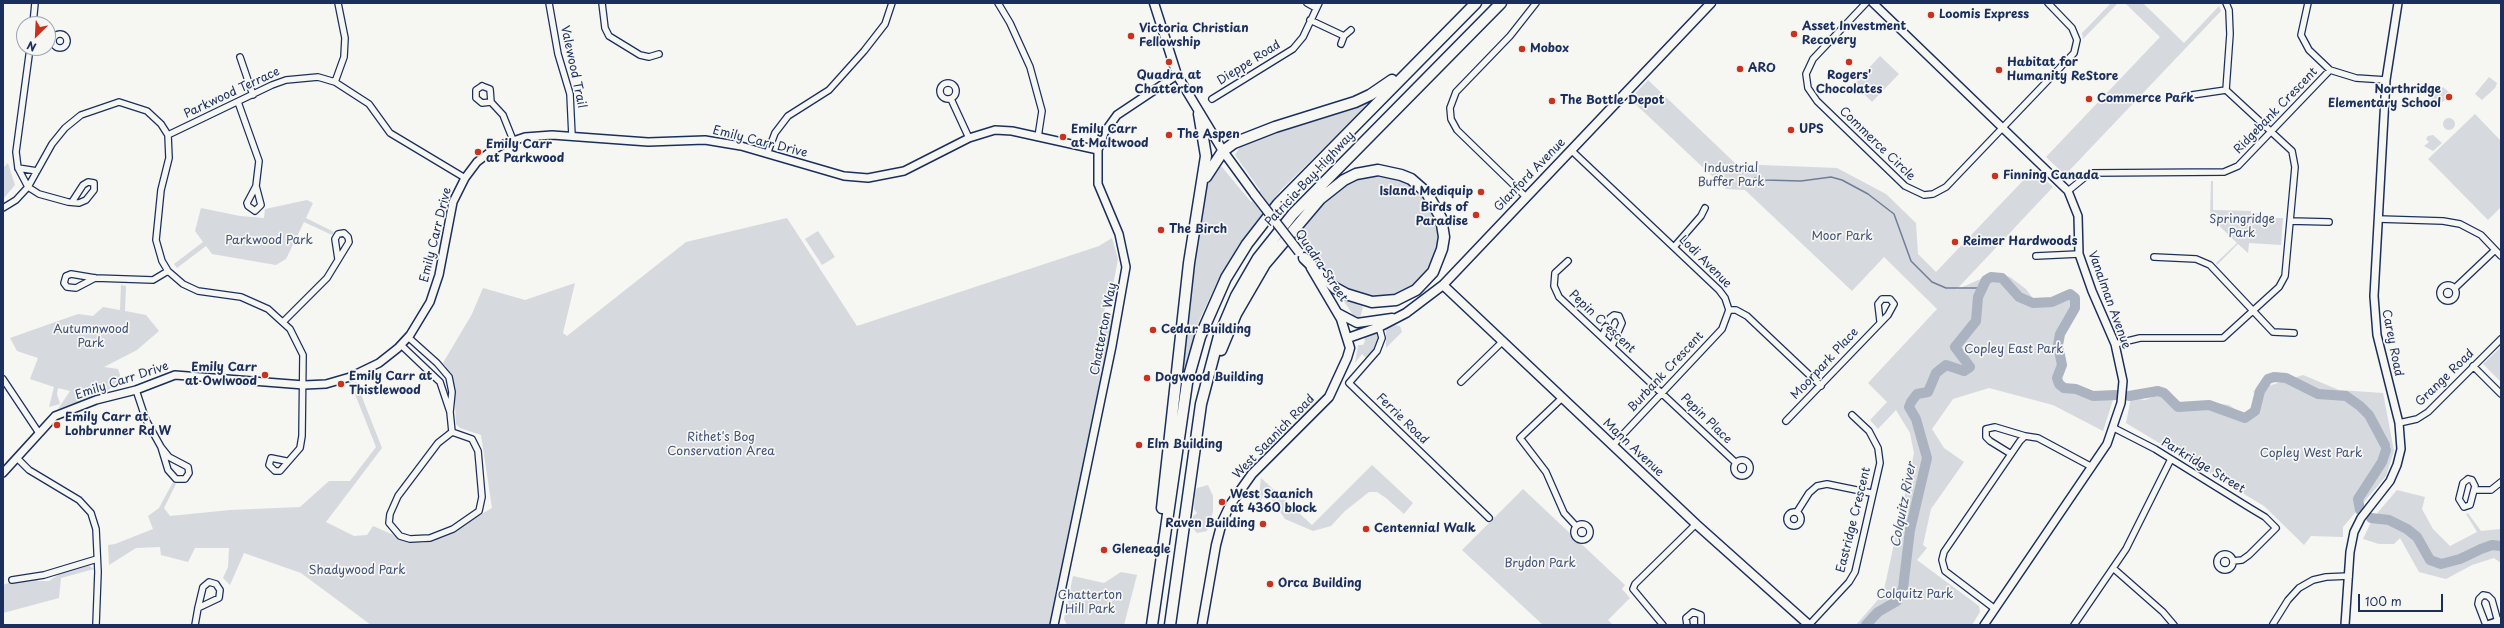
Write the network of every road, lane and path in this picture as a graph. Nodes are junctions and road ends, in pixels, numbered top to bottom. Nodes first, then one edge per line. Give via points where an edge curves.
1 (36, 3) edge
2 (338, 3) edge
3 (549, 3) edge
4 (602, 3) edge
5 (892, 3) edge
6 (998, 3) edge
7 (1154, 3) edge
8 (1307, 3) edge
9 (1470, 3) edge
10 (1476, 3) edge
11 (1501, 3) edge
12 (1536, 3) edge
13 (1866, 3) edge
14 (1873, 3) edge
15 (2048, 3) edge
16 (2226, 3) edge
17 (2308, 3) edge
18 (2398, 3) edge
19 (1707, 5) edge
20 (1317, 6) edge
21 (34, 16) edge
22 (1310, 20) junction
23 (1351, 30) dead end
24 (1344, 36) junction
25 (1341, 44) dead end
26 (659, 54) dead end
27 (29, 56) edge
28 (240, 57) dead end
29 (2330, 70) junction
30 (1177, 75) junction
31 (2386, 80) junction
32 (335, 82) junction
33 (2226, 90) junction
34 (253, 95) junction
35 (2185, 96) dead end
36 (951, 99) dead end
37 (1212, 99) dead end
38 (238, 102) junction
39 (492, 102) dead end
40 (1199, 114) junction
41 (2003, 128) junction
42 (2271, 131) junction
43 (168, 135) junction
44 (572, 136) junction
45 (1038, 137) junction
46 (969, 138) junction
47 (513, 140) junction
48 (1098, 150) junction
49 (1570, 150) junction
50 (1222, 151) junction
51 (767, 154) junction
52 (18, 168) junction
53 (37, 171) junction
54 (465, 178) junction
55 (256, 186) dead end
56 (28, 187) junction
57 (2068, 191) junction
58 (1526, 197) junction
59 (72, 202) dead end
60 (1199, 204) junction
61 (3, 208) edge
62 (1705, 208) dead end
63 (2378, 219) junction
64 (2290, 221) junction
65 (2329, 222) dead end
66 (1674, 247) junction
67 (2495, 250) junction
68 (2079, 254) junction
69 (1302, 255) junction
70 (2036, 256) dead end
71 (2501, 256) edge
72 (2154, 257) dead end
73 (338, 259) dead end
74 (1568, 261) dead end
75 (168, 271) junction
76 (95, 278) junction
77 (1443, 285) junction
78 (2455, 288) dead end
79 (1729, 310) junction
80 (2253, 312) junction
81 (1338, 313) junction
82 (1399, 317) junction
83 (284, 322) junction
84 (1880, 322) dead end
85 (1379, 327) junction
86 (2294, 333) dead end
87 (1602, 336) junction
88 (408, 337) junction
89 (1348, 338) junction
90 (2501, 338) edge
91 (1502, 342) junction
92 (2115, 344) junction
93 (401, 345) junction
94 (1612, 346) junction
95 (2473, 366) junction
96 (3, 378) edge
97 (1461, 382) dead end
98 (304, 385) junction
99 (1821, 386) junction
100 (136, 390) junction
101 (1662, 392) junction
102 (2501, 394) edge
103 (1562, 398) junction
104 (450, 412) junction
105 (1852, 415) dead end
106 (1786, 421) dead end
107 (2399, 423) junction
108 (2114, 428) junction
109 (1196, 430) junction
110 (452, 432) junction
111 (39, 433) junction
112 (2025, 436) junction
113 (1613, 445) junction
114 (161, 447) junction
115 (2011, 454) junction
116 (18, 459) junction
117 (2170, 459) junction
118 (286, 461) dead end
119 (1735, 462) dead end
120 (2092, 468) junction
121 (3, 473) edge
122 (2501, 482) edge
123 (2474, 490) junction
124 (1871, 493) junction
125 (1796, 512) dead end
126 (1489, 518) dead end
127 (1696, 524) junction
128 (1576, 526) dead end
129 (97, 559) junction
130 (2234, 561) dead end
131 (2113, 568) junction
132 (2349, 576) junction
133 (12, 580) dead end
134 (198, 608) junction
135 (1995, 609) junction
136 (2500, 621) edge
137 (2272, 624) edge
138 (96, 625) edge
139 (194, 625) edge
140 (1054, 625) edge
141 (1148, 625) edge
142 (1152, 625) edge
143 (1170, 625) edge
144 (1202, 625) edge
145 (1664, 625) edge
146 (1687, 625) edge
147 (1701, 625) edge
148 (1809, 625) edge
149 (1984, 625) edge
150 (2074, 625) edge
151 (2174, 625) edge
152 (2345, 625) edge
153 (2486, 625) edge
154 (2489, 625) edge

1 - 21 street
2 - 32 street via 345,38 344,57
3 - 44 street, Valewood Trail via 558,54 570,94
4 - 26 street via 602,13 609,36 640,55 649,57
5 - 51 street via 885,24 864,51 829,90 788,116 775,133
6 - 45 street via 1030,67 1042,112
7 - 30 main road, Quadra Street
8 - 20 street
9 - 50 highway via 1395,78 1377,91 1337,108 1246,137
10 - 142 highway, Patricia Bay Highway via 1278,204 1247,244 1223,285 1200,337 1187,383
11 - 109 highway, Patricia Bay Highway via 1316,189 1258,258 1236,296 1219,336
12 - 58 street via 1510,36 1456,92 1450,108 1451,119 1457,130
13 - 41 street, Commerce Circle via 1813,59 1808,66 1806,82 1817,101 1905,186 1924,194 1939,191 1949,184
14 - 41 street, Vanalman Avenue
15 - 41 street, Commerce Circle via 2072,28 2076,40 2074,53
16 - 33 street via 2229,10 2230,34
17 - 29 street via 2301,35 2309,50
18 - 31 street, Carey Road
19 - 49 main road, Glanford Avenue
20 - 22 street, Dieppe Road
22 - 24 street
22 - 37 street, Dieppe Road via 1303,37 1293,49
23 - 24 street
24 - 25 street
27 - 52 street via 16,152
28 - 34 street
29 - 31 street, Ridgebank Crescent via 2356,78
29 - 42 street, Ridgebank Crescent
30 - 40 main road, Quadra Street
30 - 48 street, Chatterton Way via 1117,115 1104,133
31 - 63 street, Carey Road
32 - 34 street, Parkwood Terrace via 318,77 286,80
32 - 54 street, Parkwood Terrace via 369,104 390,133
33 - 35 street
33 - 42 street
34 - 38 street, Parkwood Terrace
36 - 46 street
38 - 43 street, Parkwood Terrace
38 - 55 street via 259,161
39 - 47 street via 503,115
40 - 50 main road, Quadra Street
40 - 60 highway via 1206,156
41 - 57 street, Vanalman Avenue
42 - 57 street, Ridgebank Crescent via 2238,166 2224,172 2090,172
42 - 64 street via 2292,151 2295,167
43 - 53 street via 147,111 118,102 81,115 65,128 52,144
43 - 75 street via 169,158 161,190 156,240
44 - 47 street, Emily Carr Drive via 542,135
44 - 51 street, Emily Carr Drive via 636,141 704,140
45 - 46 street, Emily Carr Drive via 1003,130
45 - 48 street, Emily Carr Drive
46 - 51 street, Emily Carr Drive via 908,169 874,177 844,176
47 - 54 street, Emily Carr Drive via 483,157
48 - 140 street, Chatterton Way via 1098,184 1123,246 1126,272
49 - 58 main road, Glanford Avenue
49 - 66 street, Lodi Avenue
50 - 60 highway via 1208,172
50 - 69 main road, Quadra Street, bridge
52 - 53 street
52 - 56 street
53 - 56 street
54 - 88 street, Emily Carr Drive via 454,202 439,275 430,302
56 - 59 street via 39,194
56 - 61 street via 16,200
57 - 68 street, Vanalman Avenue via 2078,216
58 - 77 main road, Glanford Avenue
60 - 141 highway via 1189,263
62 - 66 street
63 - 67 street via 2452,222 2475,231
63 - 107 street, Carey Road via 2375,323
64 - 65 street
64 - 80 street via 2285,276 2278,287
66 - 79 street, Lodi Avenue via 1719,290
67 - 71 street
67 - 78 street
68 - 70 street
68 - 92 street, Vanalman Avenue
69 - 81 main road, Quadra Street
69 - 109 highway via 1335,288 1346,294 1372,302 1396,300 1416,290 1436,267 1444,237 1441,218 1433,200 1420,186 1406,177 1378,170 1356,174 1344,180 1320,199 1269,259 1239,308 1215,365
72 - 80 street via 2196,259 2210,265
73 - 83 street via 323,284
74 - 87 street, Pepin Crescent via 1555,273 1556,292
75 - 76 street via 153,280
75 - 83 street via 183,284 198,292 241,297 268,309
76 - 76 street via 71,274 64,278 64,283 67,287 76,288
77 - 82 main road, Glanford Avenue
77 - 91 main road, Mann Avenue
79 - 99 street via 1736,310 1747,316
79 - 101 street, Burbank Crescent via 1722,329
80 - 86 street via 2272,332
80 - 92 street via 2223,338 2140,338
81 - 82 main road via 1358,323
81 - 89 main road, Quadra Street
82 - 85 main road, Glanford Avenue
83 - 98 street via 303,356
84 - 99 street, Moorpark Place
85 - 89 main road, Glanford Avenue
85 - 126 street, Ferrie Road via 1382,338 1377,351 1349,383
87 - 94 street, Pepin Crescent
87 - 94 street via 1610,318 1614,315 1619,316 1622,323
88 - 93 street, Emily Carr Drive
88 - 104 street via 449,377 452,392
89 - 144 main road, West Saanich Road via 1350,348 1347,358 1329,397 1250,477 1226,514 1216,544
90 - 95 street, Grange Road
91 - 97 street
91 - 103 main road, Mann Avenue
92 - 108 street, Vanalman Avenue via 2123,382 2121,403
93 - 98 street, Emily Carr Drive via 379,363 350,377 326,384
93 - 104 street via 437,377
94 - 101 street, Pepin Crescent
95 - 102 street
95 - 107 street, Grange Road via 2428,412 2417,419
96 - 111 street
98 - 100 street, Emily Carr Drive via 175,375
98 - 118 street via 300,448
99 - 106 street, Moorpark Place
100 - 111 street, Emily Carr Drive via 96,400 55,416
100 - 114 street via 146,420
101 - 113 street, Burbank Crescent
101 - 119 street, Pepin Place
103 - 113 main road, Mann Avenue
103 - 128 street via 1520,438 1546,472 1564,513
104 - 110 street
105 - 124 street, Eastridge Crescent via 1869,431 1878,448 1880,463
107 - 132 street, Carey Road via 2401,449 2397,465 2390,481 2361,518 2354,532
108 - 117 street, Parkridge Street
108 - 120 street, Vanalman Avenue
109 - 143 highway, Patricia Bay Highway
110 - 110 street via 438,443 398,496 389,523 400,536 410,539 430,538 454,529 479,511 482,497 478,451 472,439
111 - 116 street, Emily Carr Drive
112 - 115 street
112 - 115 street via 1995,427 1986,429 1986,437
112 - 120 street via 2038,438
113 - 127 main road, Mann Avenue
114 - 114 street via 168,470 176,479 185,479 189,473 188,466 169,457
115 - 135 street via 1944,552 1942,560 1945,571
116 - 121 street, Emily Carr Drive
116 - 129 street via 29,470 79,500 91,513 96,529
117 - 130 street, Parkridge Street via 2260,514 2276,528 2249,555 2242,560
117 - 131 street via 2126,549
120 - 135 street, Vanalman Avenue
122 - 123 street via 2491,490
123 - 123 street via 2475,484 2472,480 2464,481 2459,500 2462,506 2470,505
124 - 125 street via 1827,484 1817,486
124 - 148 street, Eastridge Crescent via 1855,572 1849,582
127 - 145 street via 1635,584 1633,589
127 - 148 main road, Mann Avenue
129 - 133 street via 44,575
129 - 138 street
131 - 150 street
131 - 151 street
132 - 137 street via 2313,580 2299,588
132 - 152 street, Carey Road
134 - 134 street via 219,598 220,590 216,584 209,582 202,587
134 - 139 street
135 - 149 street, Vanalman Avenue
136 - 153 street via 2492,600 2483,595 2478,604
136 - 154 main road
146 - 147 street via 1688,615 1696,612 1702,618

